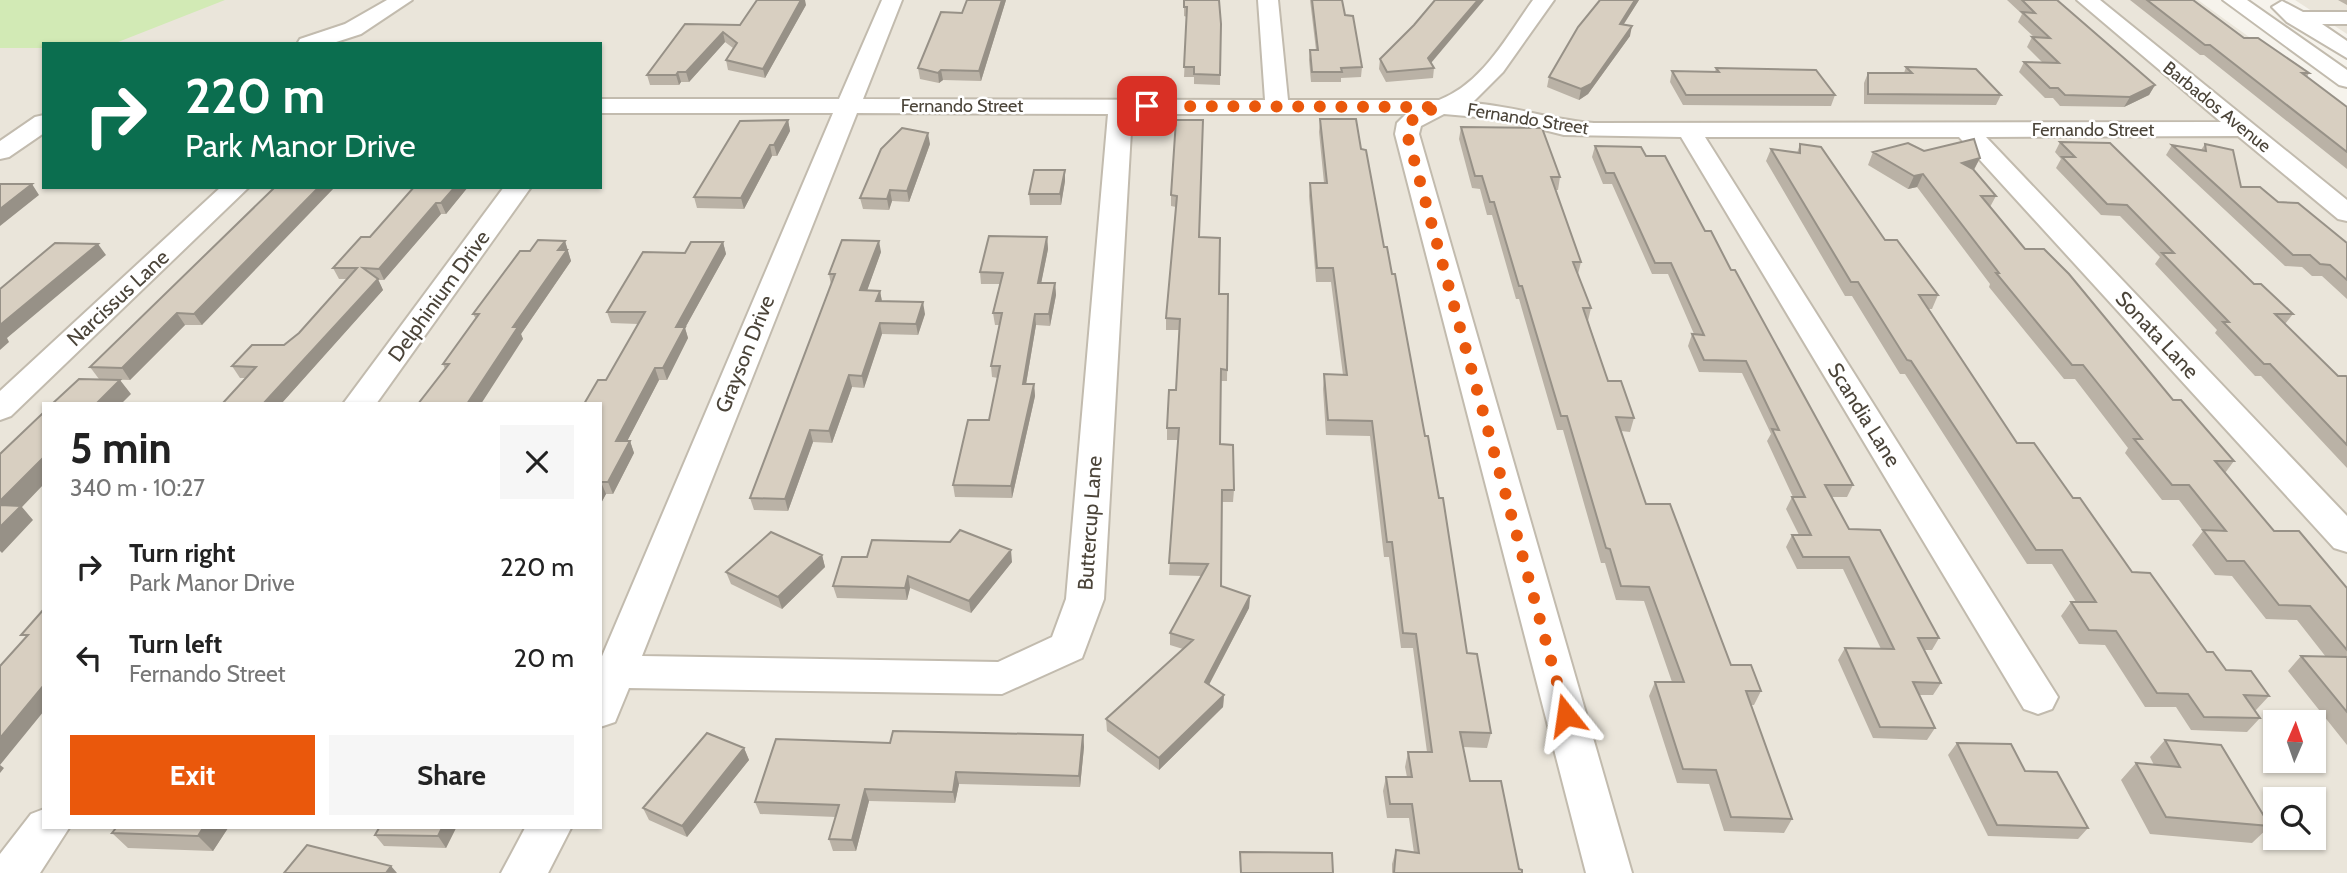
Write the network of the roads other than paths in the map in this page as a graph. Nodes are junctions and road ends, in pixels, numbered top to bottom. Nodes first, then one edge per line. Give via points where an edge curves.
1 (402, 0) edge
2 (892, 0) edge
3 (1268, 0) edge
4 (1544, 0) edge
5 (2087, 0) edge
6 (2233, 0) edge
7 (2266, 9) edge
8 (2299, 18) junction
9 (2347, 18) edge
10 (314, 42) edge
11 (2347, 51) edge
12 (2347, 80) edge
13 (602, 106) edge
14 (1121, 106) junction
15 (845, 107) junction
16 (1277, 107) junction
17 (1440, 107) junction
18 (42, 123) edge
19 (2245, 130) junction
20 (1967, 131) junction
21 (1690, 132) junction
22 (0, 152) edge
23 (234, 189) edge
24 (517, 189) edge
25 (2347, 214) edge
26 (360, 402) edge
27 (0, 409) edge
28 (2347, 539) edge
29 (615, 673) junction
30 (2038, 698) dead end
31 (602, 705) edge
32 (46, 829) edge
33 (548, 829) edge
34 (13, 873) edge
35 (524, 873) edge
36 (1609, 873) edge

1 - 10 street via 353,29
2 - 15 street, Grayson Drive
3 - 16 street
4 - 17 street via 1482,81 1465,97
5 - 19 street, Barbados Avenue
6 - 7 street
7 - 8 street
7 - 12 street
8 - 9 street
8 - 11 street
13 - 15 street, Fernando Street
14 - 15 street, Fernando Street
14 - 16 street, Fernando Street
14 - 29 street, Buttercup Lane via 1085,599 1068,647 1002,678
15 - 29 street, Grayson Drive
16 - 17 street, Fernando Street
17 - 21 street, Fernando Street via 1500,111 1564,128
17 - 36 street via 1421,113 1409,123 1407,134
18 - 22 street
19 - 20 street, Fernando Street
19 - 25 street, Barbados Avenue
20 - 21 street, Fernando Street
20 - 28 street, Sonata Lane
21 - 30 street, Scandia Lane
23 - 27 street, Narcissus Lane
24 - 26 street, Delphinium Drive
29 - 31 street, Grayson Drive
32 - 34 street
33 - 35 street

